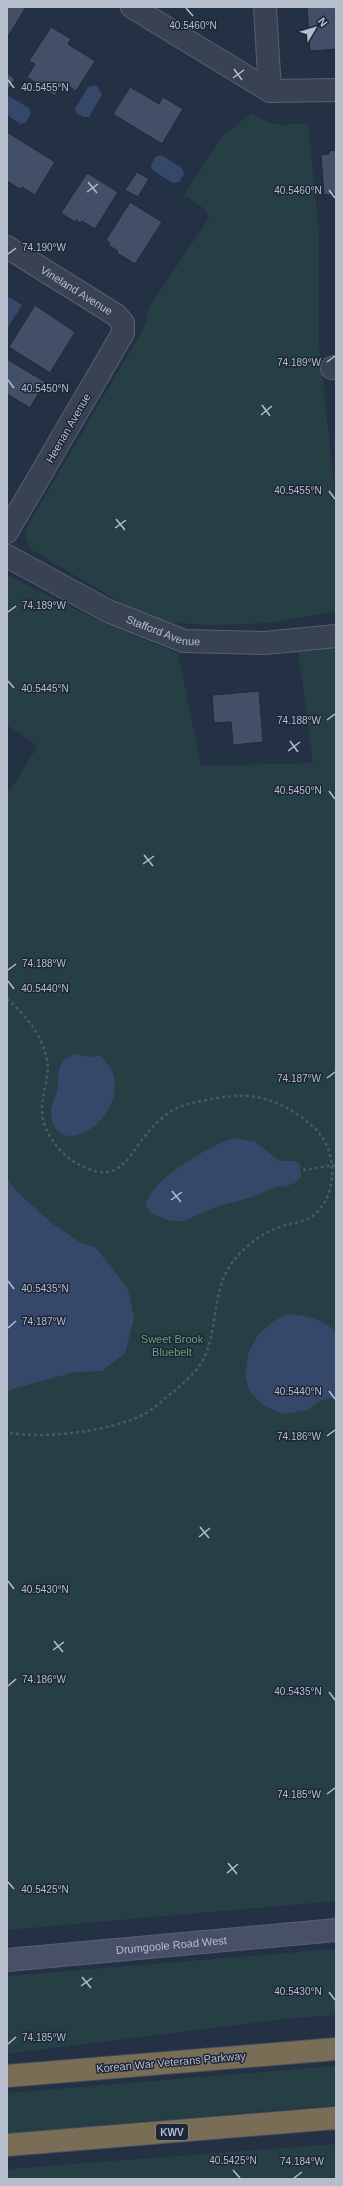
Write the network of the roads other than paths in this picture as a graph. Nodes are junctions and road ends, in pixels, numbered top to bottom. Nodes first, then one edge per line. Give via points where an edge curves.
1 (132, 7) edge
2 (265, 7) edge
3 (336, 90) edge
4 (270, 91) junction
5 (7, 247) edge
6 (123, 323) joint
7 (7, 532) edge
8 (7, 556) edge
9 (336, 636) edge
10 (336, 1930) edge
11 (7, 1960) edge
12 (336, 2049) edge
13 (7, 2076) edge
14 (336, 2118) edge
15 (7, 2145) edge

1 - 4 street
2 - 4 street
3 - 4 street
5 - 6 street, Vineland Avenue via 116,315
6 - 7 street, Heenan Avenue via 123,333
8 - 9 street, Stafford Avenue via 108,610 184,641 265,643
10 - 11 main road, Drumgoole Road West
12 - 13 highway, Korean War Veterans Parkway
14 - 15 highway, KWV

